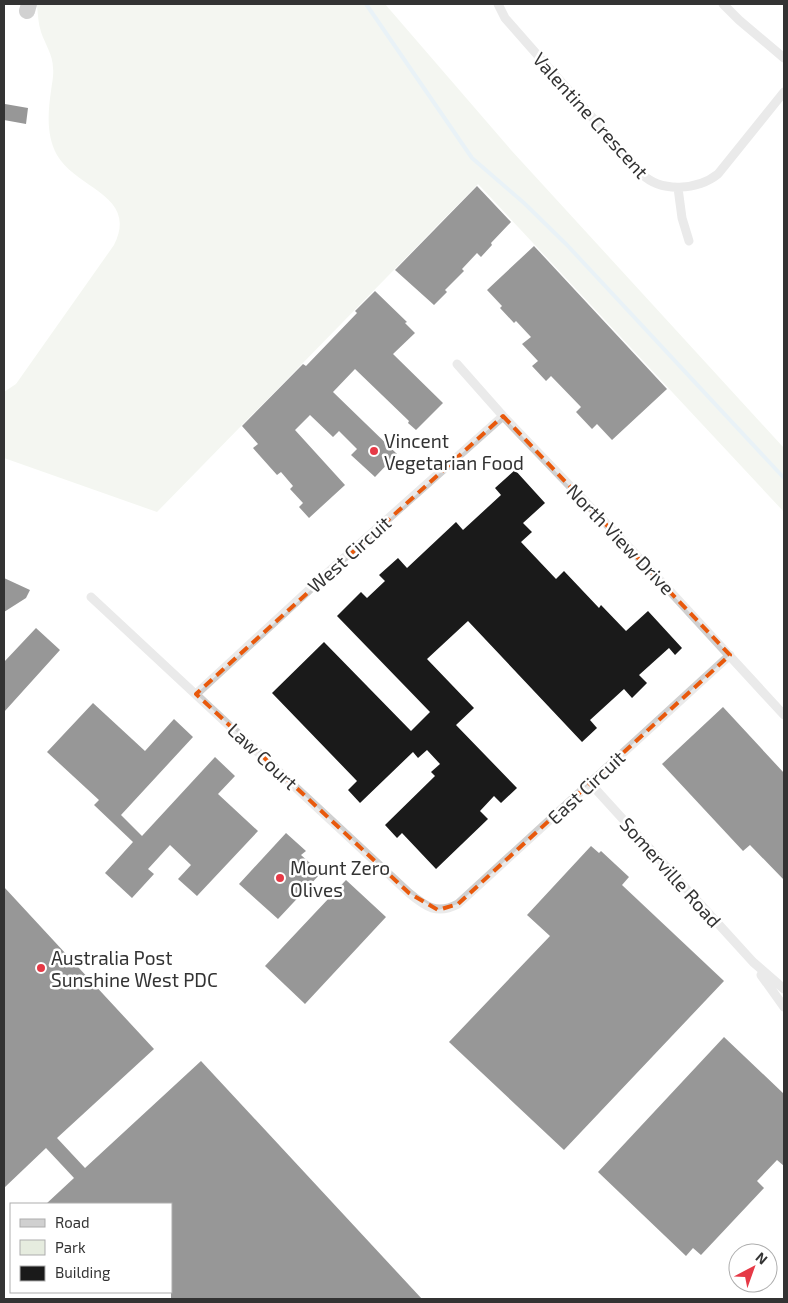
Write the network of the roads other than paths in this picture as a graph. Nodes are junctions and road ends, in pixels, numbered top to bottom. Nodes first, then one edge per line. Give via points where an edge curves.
1 (498, 4) edge
2 (723, 4) edge
3 (784, 58) edge
4 (784, 92) edge
5 (678, 188) junction
6 (689, 241) dead end
7 (457, 364) dead end
8 (503, 416) junction
9 (91, 597) dead end
10 (730, 655) junction
11 (196, 694) junction
12 (784, 714) edge
13 (590, 783) junction
14 (438, 910) joint
15 (752, 962) junction
16 (784, 989) edge
17 (784, 1007) edge

1 - 5 street, Valentine Crescent via 505,18 642,174 650,182
2 - 3 street
4 - 5 street, Valentine Crescent via 718,174 710,180
5 - 6 street
7 - 8 street, North View Drive
8 - 10 street, North View Drive
8 - 11 street, West Circuit
9 - 11 street, Law Court
10 - 12 street, North View Drive
10 - 13 street, East Circuit
11 - 14 street, Law Court via 409,893
13 - 14 street, East Circuit via 458,904
13 - 15 street, Somerville Road
15 - 16 street, Somerville Road
15 - 17 street, Somerville Road

